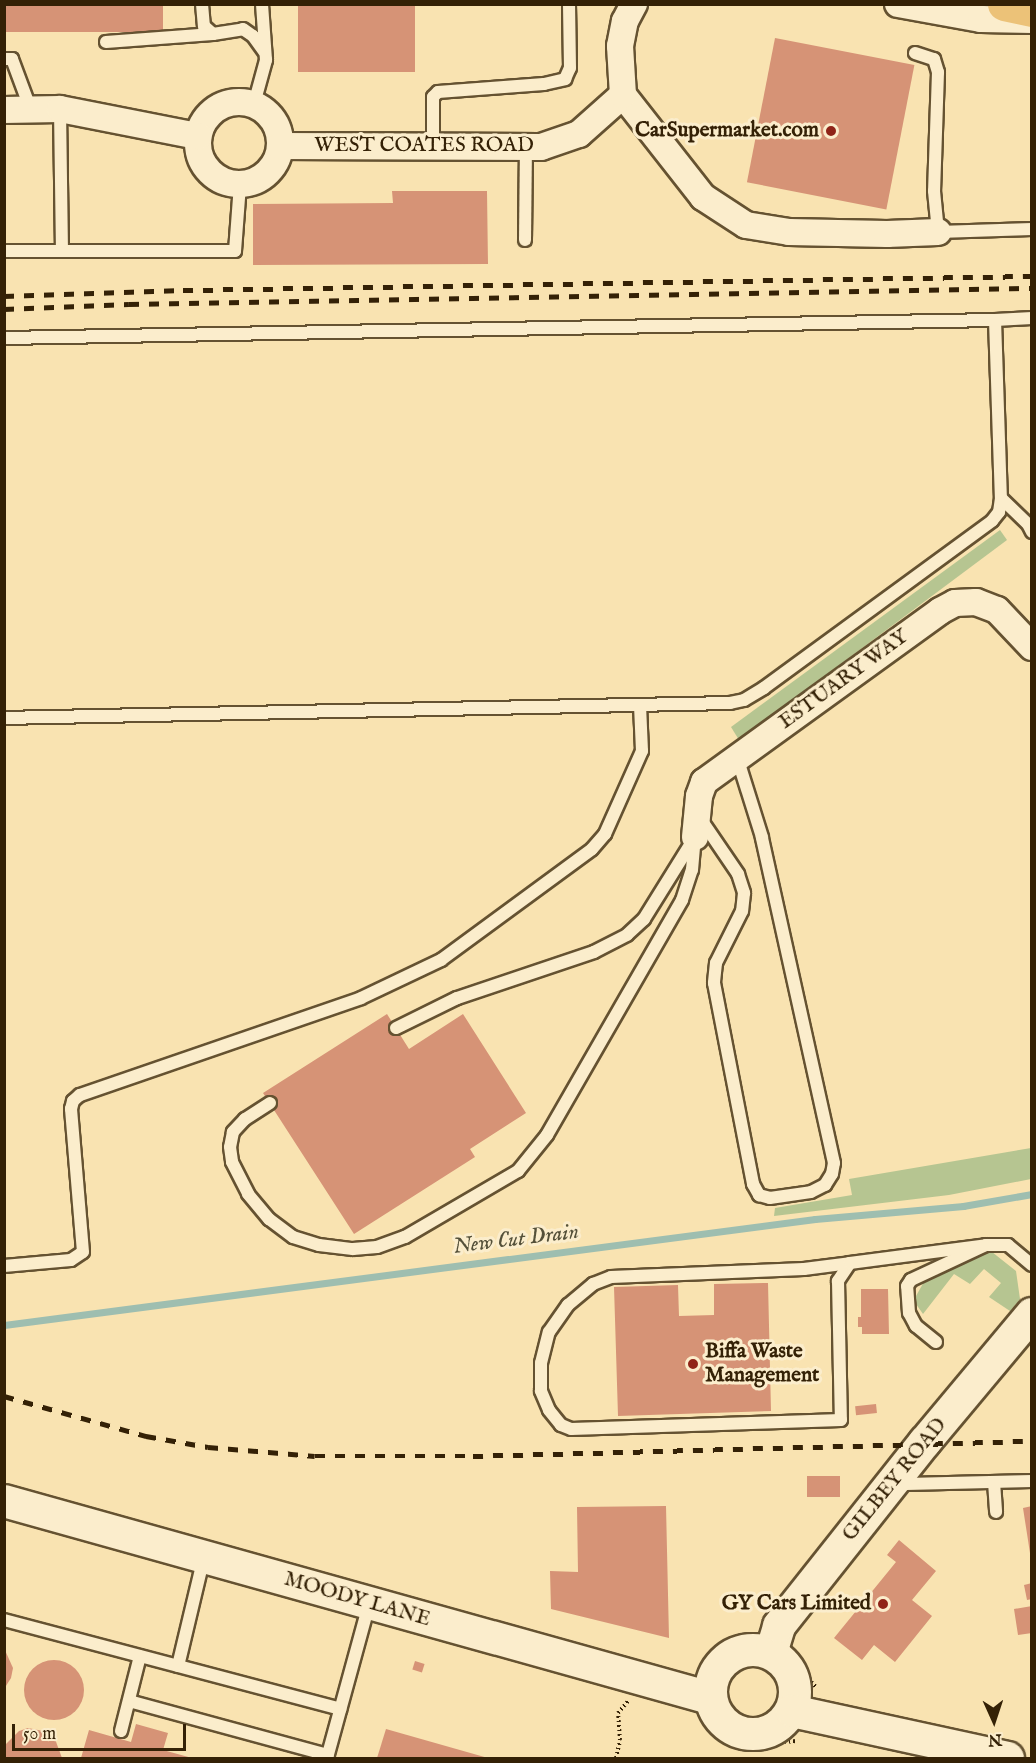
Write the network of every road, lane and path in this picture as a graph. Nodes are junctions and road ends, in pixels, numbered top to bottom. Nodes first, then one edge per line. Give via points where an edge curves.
1 (202, 4) edge
2 (262, 4) edge
3 (569, 4) edge
4 (634, 4) edge
5 (898, 4) edge
6 (1004, 4) edge
7 (1032, 10) edge
8 (1032, 20) edge
9 (213, 34) junction
10 (106, 42) dead end
11 (265, 52) junction
12 (915, 54) dead end
13 (4, 59) edge
14 (623, 95) junction
15 (254, 104) junction
16 (4, 110) edge
17 (31, 110) junction
18 (60, 110) junction
19 (198, 136) junction
20 (280, 146) junction
21 (433, 147) junction
22 (526, 147) junction
23 (240, 184) junction
24 (1032, 229) edge
25 (938, 232) junction
26 (525, 240) dead end
27 (4, 251) edge
28 (62, 251) junction
29 (1032, 318) edge
30 (995, 320) junction
31 (4, 338) edge
32 (1001, 498) junction
33 (1032, 532) edge
34 (1032, 647) edge
35 (640, 705) junction
36 (4, 718) edge
37 (737, 758) junction
38 (696, 825) junction
39 (396, 1028) dead end
40 (270, 1103) dead end
41 (986, 1245) junction
42 (850, 1263) junction
43 (1032, 1265) edge
44 (4, 1266) edge
45 (1032, 1314) edge
46 (936, 1342) dead end
47 (898, 1477) junction
48 (1032, 1481) edge
49 (994, 1482) junction
50 (4, 1501) edge
51 (996, 1512) dead end
52 (204, 1557) junction
53 (369, 1603) junction
54 (4, 1620) edge
55 (785, 1650) junction
56 (140, 1656) junction
57 (178, 1666) junction
58 (635, 1677) junction
59 (820, 1690) dead end
60 (710, 1698) junction
61 (129, 1701) junction
62 (340, 1709) junction
63 (792, 1711) junction
64 (121, 1731) dead end
65 (327, 1757) edge
66 (616, 1758) edge
67 (1008, 1758) edge

1 - 9 lane via 204,27
2 - 11 lane
3 - 21 lane via 570,68 565,79 438,92 433,96
4 - 14 street via 625,21 620,46
5 - 8 street via 981,19
6 - 7 highway
9 - 10 lane
9 - 11 lane via 243,29
11 - 15 lane
12 - 25 lane via 934,59 937,64 934,191
13 - 17 lane via 12,59
14 - 22 street, WEST COATES ROAD via 579,134 541,147
14 - 25 street via 703,197 746,225 789,232
15 - 19 street via 242,102 219,107 202,124
15 - 20 street via 274,121
16 - 17 street
17 - 18 street
18 - 19 street
18 - 28 lane
19 - 23 street via 201,160 208,170
20 - 21 street, WEST COATES ROAD
20 - 23 street via 272,168 257,179
21 - 22 street, WEST COATES ROAD
22 - 26 lane
23 - 28 lane via 235,251
24 - 25 lane
27 - 28 lane
29 - 30 lane
30 - 31 lane
30 - 32 lane
32 - 33 lane
32 - 35 lane via 999,512 992,520 744,700
34 - 37 street, ESTUARY WAY via 997,610 976,602 955,603
35 - 36 lane
35 - 44 lane via 642,751 605,834 592,849 441,960 361,998 80,1095 73,1101 83,1252 71,1260
37 - 38 street, ESTUARY WAY via 704,782
37 - 38 lane via 762,837 834,1163 825,1185 811,1192 770,1198 759,1195 753,1184 714,983 716,963 742,911 744,893 738,874
38 - 39 lane via 644,919 627,935 594,952 457,998
38 - 40 lane via 692,870 682,900 547,1135 518,1171 405,1237 377,1247 320,1245 293,1237 269,1219 248,1194 232,1162 233,1132
41 - 42 lane
41 - 43 lane via 1008,1245
41 - 46 lane via 911,1280 907,1286 909,1313 916,1326
42 - 42 lane via 804,1269 611,1277 593,1284 568,1305 549,1332 541,1363 541,1390 549,1410 561,1425 571,1429 841,1420 838,1281
45 - 47 street, GILBEY ROAD
47 - 49 lane via 906,1484
47 - 55 street, GILBEY ROAD via 780,1626
48 - 49 lane
49 - 51 lane
50 - 52 street, MOODY LANE
52 - 53 street, MOODY LANE
52 - 57 lane
53 - 58 street, MOODY LANE
53 - 62 lane
54 - 56 lane
55 - 59 path
55 - 60 street via 744,1651 730,1656 719,1666 711,1683
55 - 63 street via 780,1659 793,1677 796,1692
56 - 57 lane
56 - 61 lane
57 - 62 lane
58 - 60 street, MOODY LANE
58 - 66 path via 627,1704 618,1713 620,1740
60 - 63 street via 717,1717 740,1733 771,1731
61 - 64 lane
61 - 65 lane
62 - 65 lane
63 - 67 street

